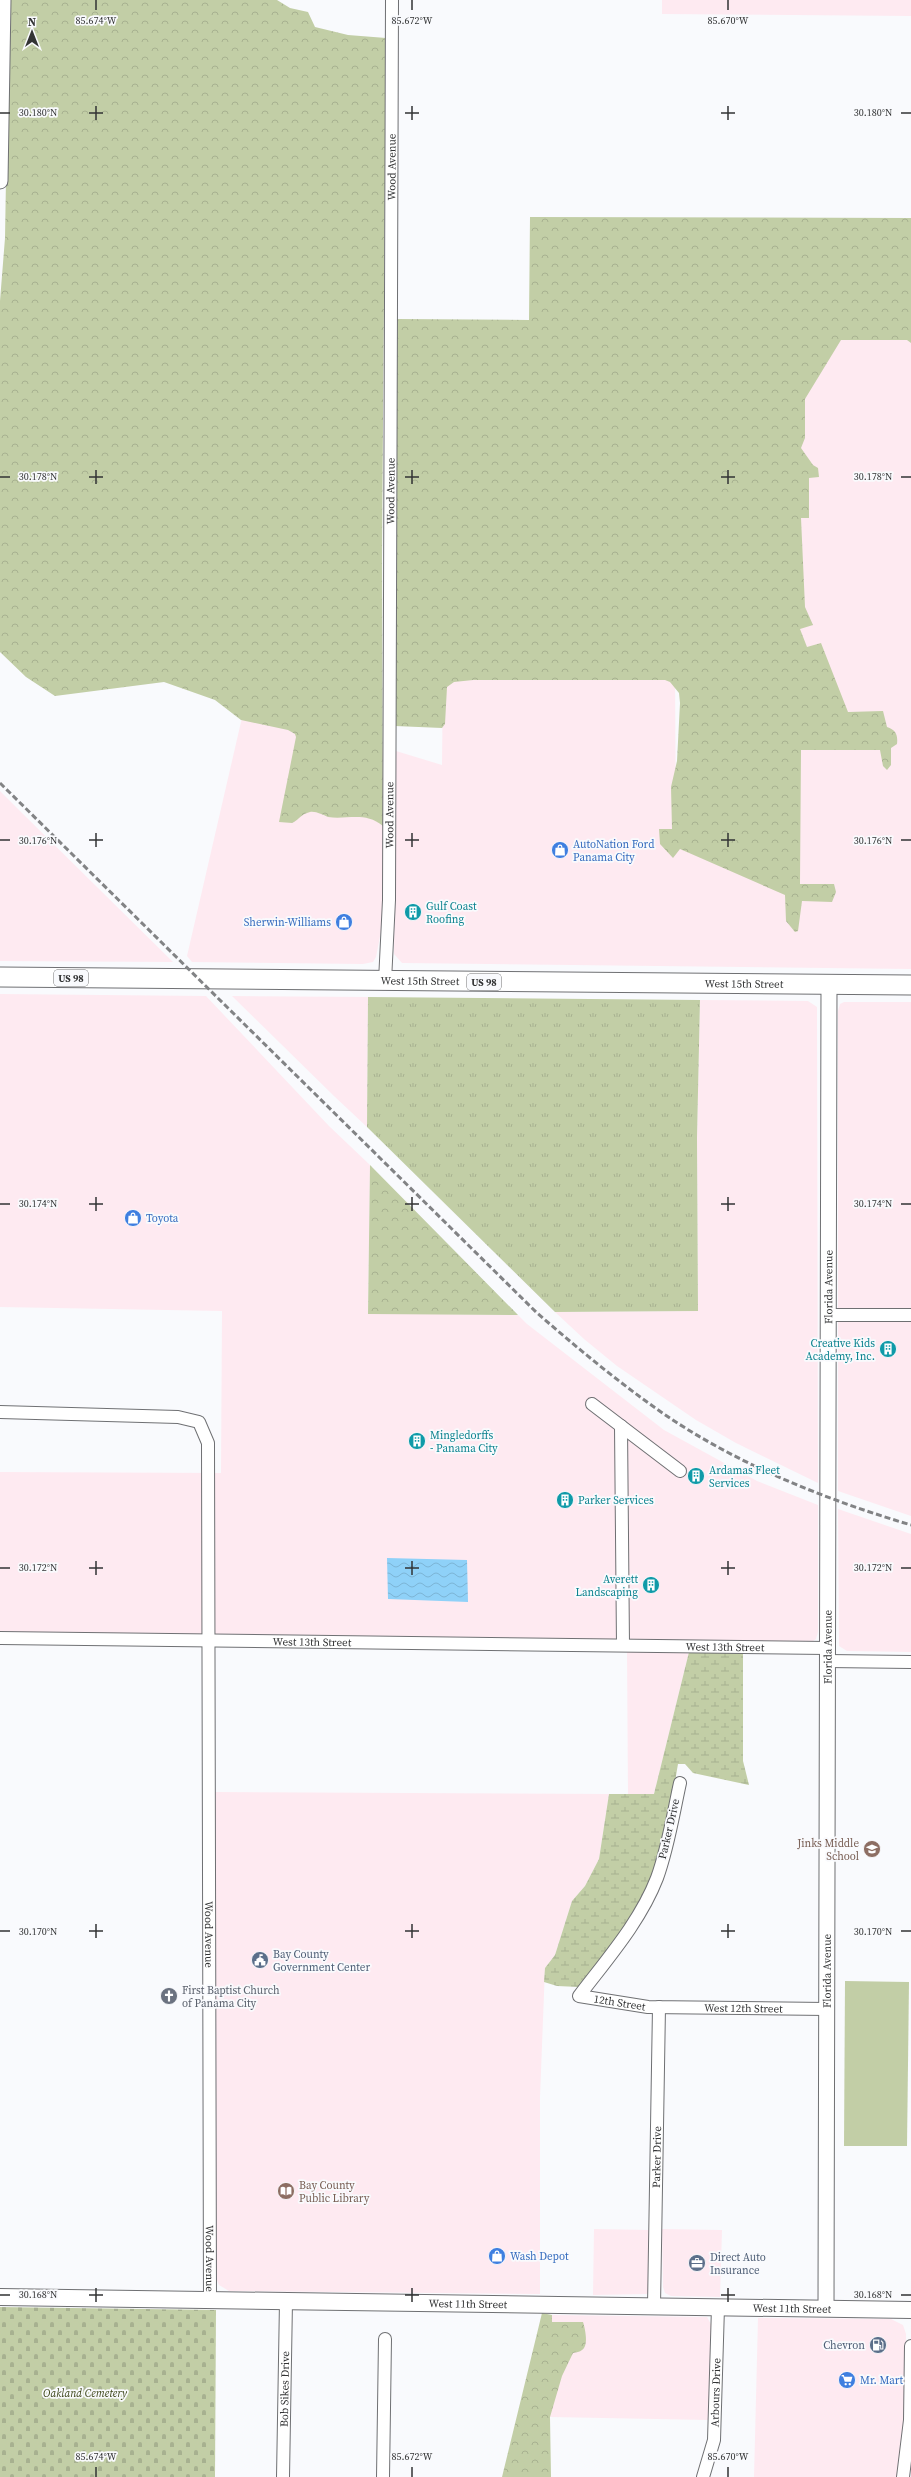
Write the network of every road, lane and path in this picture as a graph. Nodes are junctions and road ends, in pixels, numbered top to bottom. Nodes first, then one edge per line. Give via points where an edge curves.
1 (3, 0) edge
2 (392, 0) edge
3 (0, 181) edge
4 (0, 977) edge
5 (385, 981) junction
6 (829, 985) junction
7 (911, 985) edge
8 (828, 1315) junction
9 (911, 1315) edge
10 (592, 1404) dead end
11 (0, 1412) edge
12 (621, 1426) junction
13 (680, 1471) dead end
14 (0, 1638) edge
15 (207, 1640) junction
16 (623, 1645) junction
17 (827, 1654) junction
18 (911, 1662) edge
19 (680, 1783) dead end
20 (579, 1996) joint
21 (659, 2007) junction
22 (827, 2009) junction
23 (0, 2297) edge
24 (210, 2300) junction
25 (286, 2301) junction
26 (654, 2306) junction
27 (718, 2307) junction
28 (826, 2308) junction
29 (911, 2310) edge
30 (385, 2339) dead end
31 (911, 2346) edge
32 (283, 2477) edge
33 (383, 2477) edge
34 (703, 2477) edge
35 (903, 2477) edge

1 - 3 street
2 - 5 street, Wood Avenue via 389,900
4 - 5 highway, West 15th Street / US 98
5 - 6 highway, West 15th Street / US 98
6 - 7 highway, West 15th Street / US 98
6 - 8 street, Florida Avenue
8 - 9 street
8 - 17 street, Florida Avenue
10 - 12 street
11 - 15 street, Wood Avenue via 178,1417 199,1422 208,1443
12 - 13 street
12 - 16 street
14 - 15 street, West 13th Street
15 - 16 street, West 13th Street
15 - 24 street, Wood Avenue
16 - 17 street, West 13th Street
17 - 18 street, West 13th Street
17 - 22 street, Florida Avenue
19 - 20 street, Parker Drive via 666,1847 652,1889 623,1936
20 - 21 street, 12th Street
21 - 22 street, West 12th Street
21 - 26 street, Parker Drive
22 - 28 street, Florida Avenue
23 - 24 main road, West 11th Street
24 - 25 main road, West 11th Street
25 - 26 main road, West 11th Street
25 - 32 street, Bob Sikes Drive
26 - 27 main road, West 11th Street
27 - 28 main road, West 11th Street
27 - 34 street, Arbours Drive via 714,2440
28 - 29 main road, West 11th Street
30 - 33 street
31 - 35 street via 910,2420

